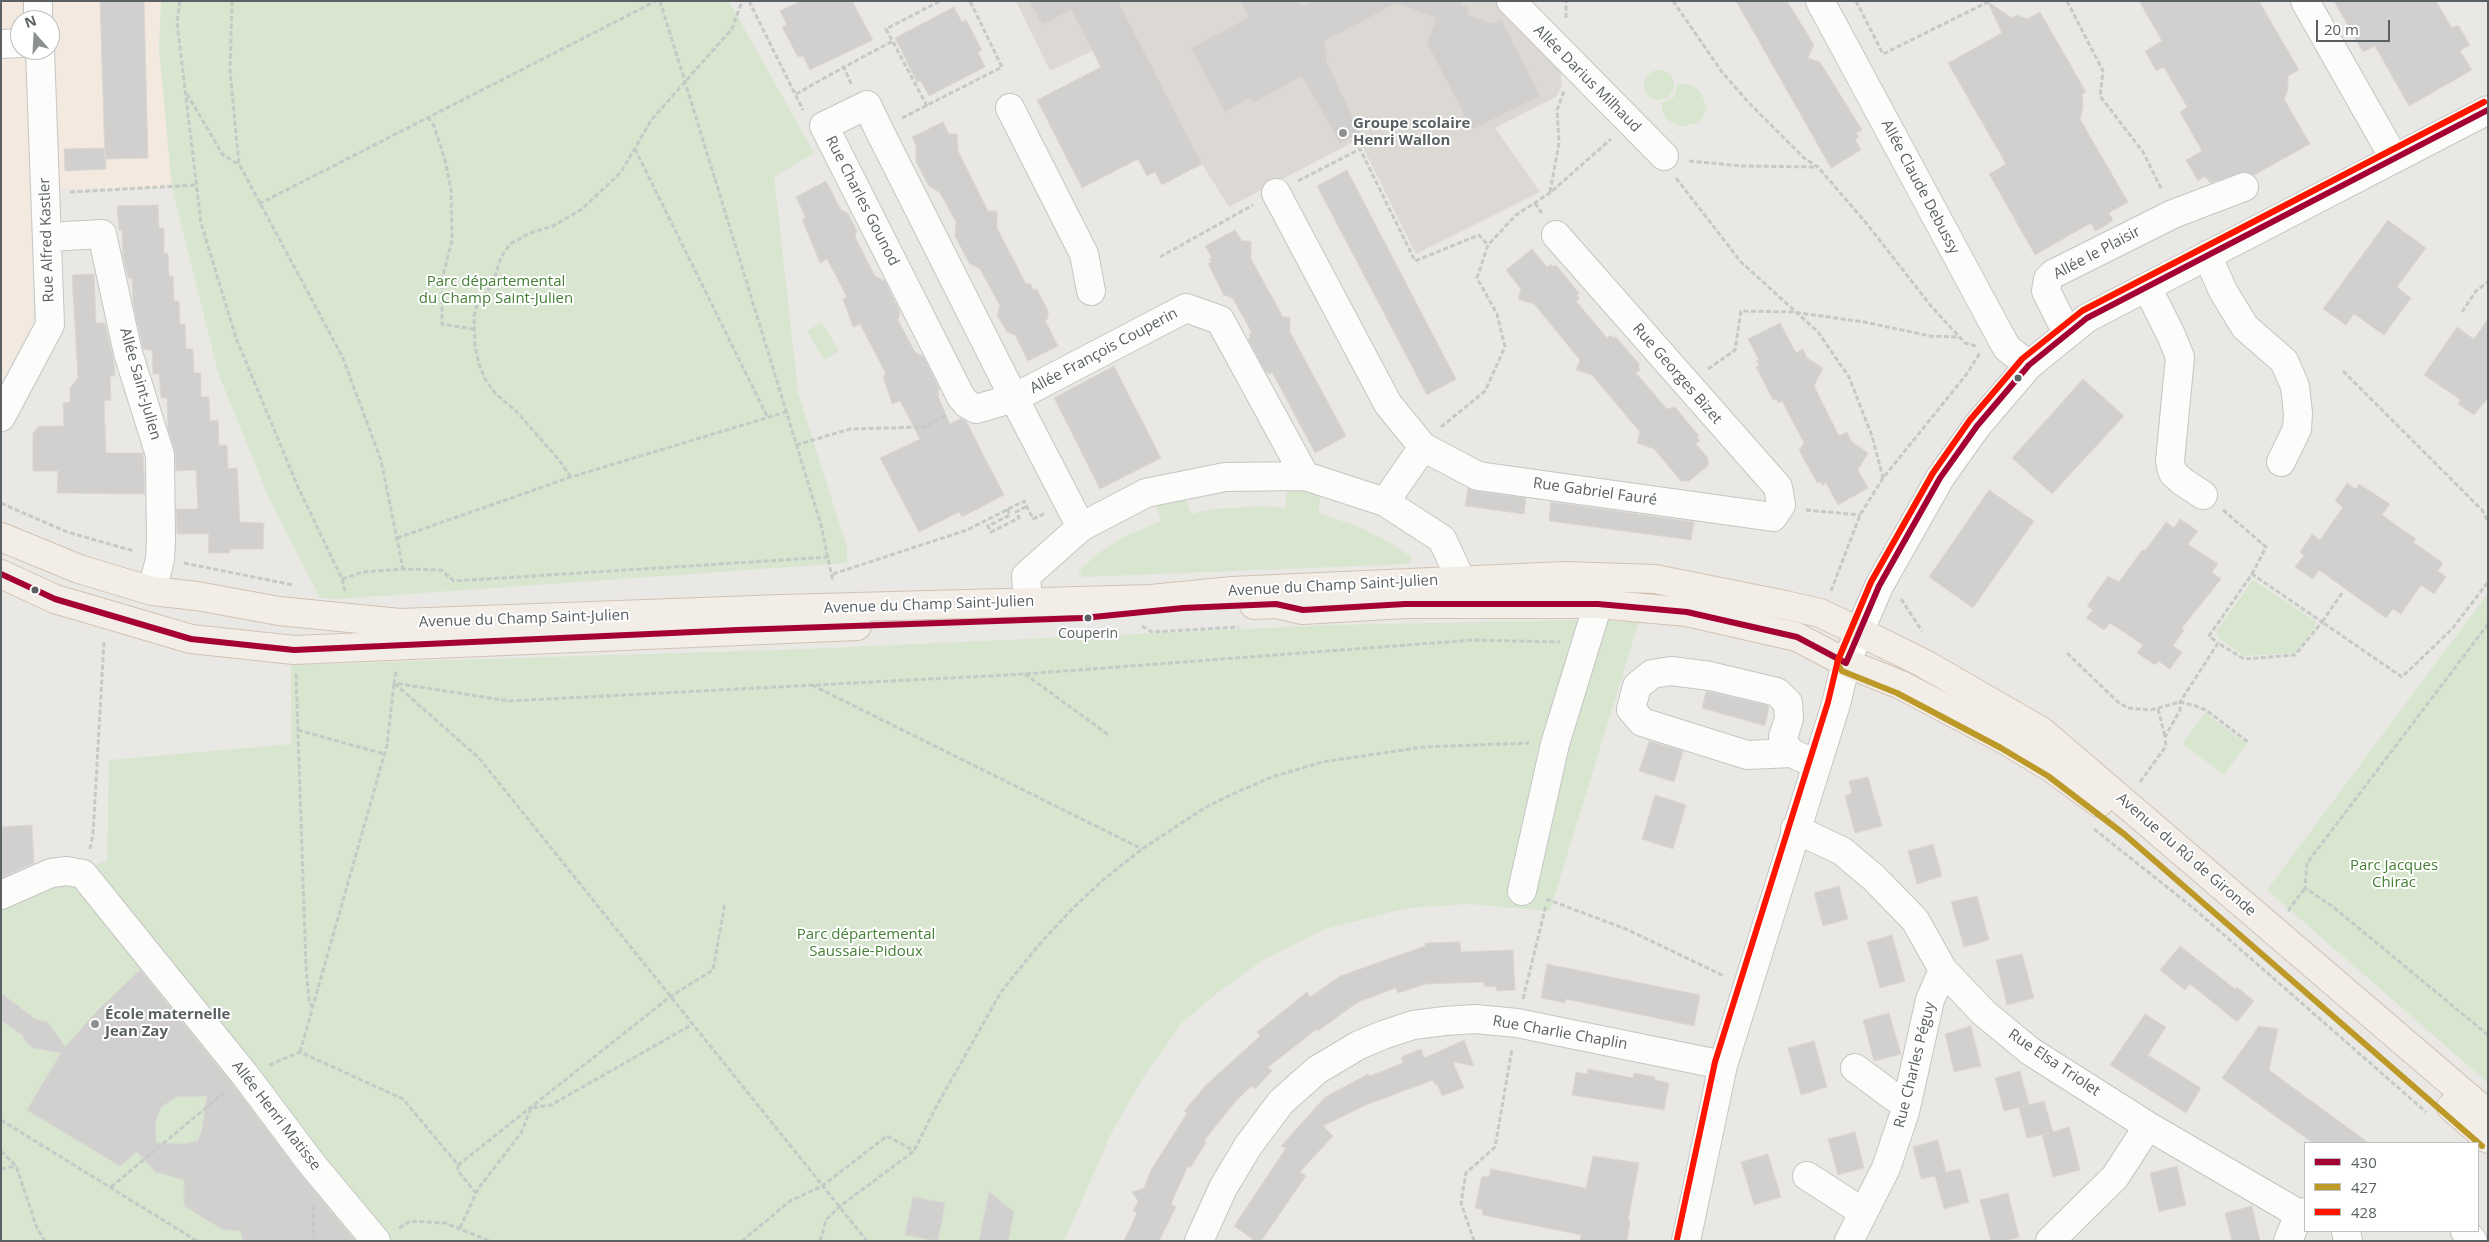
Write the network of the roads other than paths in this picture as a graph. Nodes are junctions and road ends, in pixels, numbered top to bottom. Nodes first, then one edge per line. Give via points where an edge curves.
1 (1511, 1) edge
2 (1820, 1) edge
3 (2306, 1) edge
4 (40, 60) edge
5 (1010, 108) dead end
6 (2488, 110) edge
7 (1664, 156) road end
8 (2394, 158) junction
9 (2244, 187) dead end
10 (1276, 193) road end
11 (1556, 235) dead end
12 (47, 237) junction
13 (2207, 255) junction
14 (2147, 286) junction
15 (1091, 291) dead end
16 (2067, 333) junction
17 (2029, 365) junction
18 (9, 389) edge
19 (1014, 398) junction
20 (1, 417) edge
21 (1423, 447) junction
22 (2281, 462) dead end
23 (1305, 476) junction
24 (2203, 495) road end
25 (1385, 502) junction
26 (1777, 511) joint
27 (1081, 527) junction
28 (1, 537) edge
29 (1, 574) edge
30 (1461, 580) junction
31 (152, 591) junction
32 (1028, 602) junction
33 (1441, 604) junction
34 (1598, 604) junction
35 (1084, 618) junction
36 (1860, 632) junction
37 (1846, 663) junction
38 (1804, 759) junction
39 (1795, 829) junction
40 (1522, 891) road end
41 (1, 894) edge
42 (1943, 970) junction
43 (1723, 1065) junction
44 (1855, 1068) dead end
45 (1907, 1103) junction
46 (2488, 1114) edge
47 (2148, 1126) junction
48 (2488, 1139) edge
49 (1807, 1176) dead end
50 (1863, 1212) junction
51 (2302, 1213) edge
52 (385, 1236) edge
53 (1199, 1241) edge
54 (1686, 1241) edge
55 (1849, 1241) edge
56 (2050, 1241) edge
57 (2288, 1241) edge

1 - 7 street, Allée Darius Milhaud
2 - 17 street, Allée Claude Debussy via 2007,348
3 - 8 street
4 - 12 street, Rue Alfred Kastler
5 - 15 street via 1084,254
6 - 8 street
8 - 13 street
9 - 16 street, Allée le Plaisir via 2173,214 2053,274 2048,279 2046,291
10 - 21 street, Rue Gabriel Fauré via 1388,404
11 - 26 street, Rue Georges Bizet via 1778,487
12 - 18 street, Rue Alfred Kastler via 50,325
12 - 31 street, Allée Saint-Julien via 102,234 128,353 160,455 160,559
13 - 14 street
13 - 22 street via 2223,291 2245,327 2284,361 2295,386 2297,429
14 - 16 street via 2087,318
14 - 24 street via 2180,357 2171,467 2184,482
16 - 17 street
17 - 36 street via 1977,426 1940,478 1879,586
18 - 20 street, Rue Alfred Kastler
19 - 19 street, Rue Charles Gounod via 867,105 824,126 961,397 976,409
19 - 23 street, Allée François Couperin via 1186,308 1220,320
19 - 27 street, Allée François Couperin
21 - 25 street
21 - 26 street, Rue Gabriel Fauré via 1478,476
23 - 25 street
23 - 27 street via 1225,476 1146,493
25 - 30 street via 1442,538
27 - 32 street via 1026,576
28 - 31 main road, Avenue du Champ Saint-Julien via 79,569
29 - 35 main road, Avenue du Champ Saint-Julien via 55,599 191,639 294,650
30 - 32 main road, Avenue du Champ Saint-Julien via 1232,591 1151,599
30 - 33 main road
30 - 36 main road, Avenue du Champ Saint-Julien via 1564,576 1655,578 1820,613
31 - 32 main road, Avenue du Champ Saint-Julien via 279,611 400,623
32 - 35 main road via 1044,613
33 - 34 main road, Avenue du Champ Saint-Julien
33 - 35 main road, Avenue du Champ Saint-Julien via 1302,610 1276,604 1183,608
34 - 37 main road, Avenue du Champ Saint-Julien via 1687,612 1796,637
34 - 40 street via 1555,744
36 - 37 street
36 - 46 main road, Avenue du Rû de Gironde via 2041,731
37 - 38 street via 1836,704
37 - 48 main road, Avenue du Rû de Gironde via 1901,685 2053,769 2130,827
38 - 38 street via 1747,755 1642,722 1631,709 1637,686 1652,674 1671,670 1778,692 1788,704 1789,719 1783,737 1786,747
38 - 39 street
39 - 42 street, Rue Elsa Triolet via 1842,851 1874,878 1914,920
39 - 43 street
41 - 52 street, Allée Henri Matisse via 51,873 84,874 311,1163
42 - 45 street, Rue Charles Péguy via 1930,1000
42 - 47 street, Rue Elsa Triolet via 1984,1013 2030,1051
43 - 53 street, Rue Charlie Chaplin via 1517,1023 1475,1019 1413,1025 1359,1045 1317,1070 1281,1102 1248,1146 1223,1188
43 - 54 street
44 - 45 street
45 - 50 street, Rue Charles Péguy via 1886,1168
47 - 51 street, Rue Elsa Triolet
47 - 56 street via 2115,1177
49 - 50 street
50 - 55 street, Rue Charles Péguy
51 - 57 street

